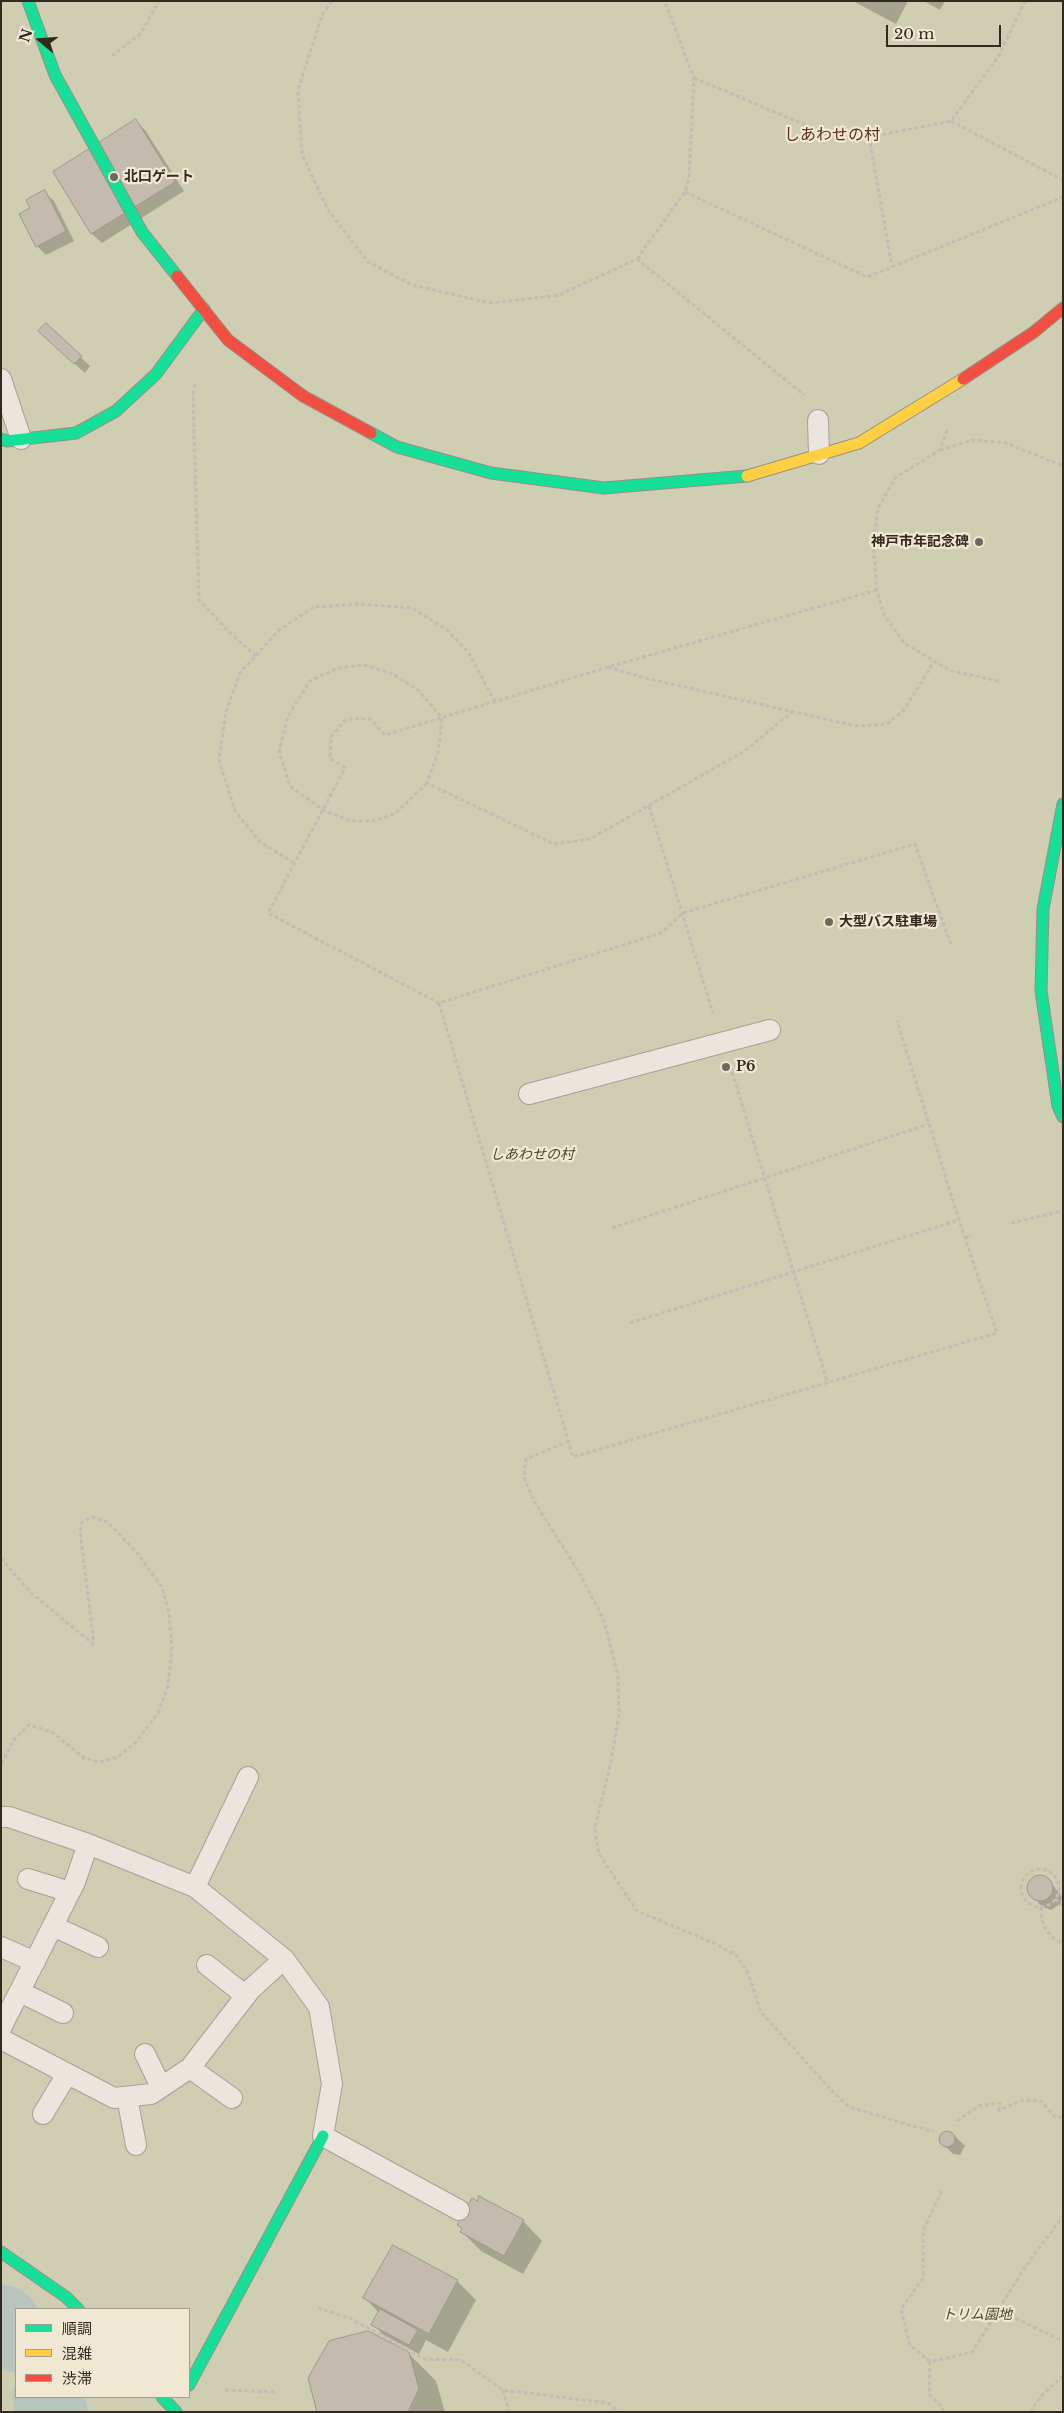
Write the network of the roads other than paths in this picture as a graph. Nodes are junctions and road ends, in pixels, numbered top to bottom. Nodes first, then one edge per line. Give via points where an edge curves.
1 (28, 1) edge
2 (1063, 308) edge
3 (204, 309) junction
4 (1, 379) edge
5 (818, 420) road end
6 (11, 439) edge
7 (819, 454) junction
8 (1063, 804) edge
9 (770, 1030) dead end
10 (530, 1094) dead end
11 (1063, 1117) edge
12 (248, 1777) dead end
13 (1, 1817) edge
14 (88, 1844) junction
15 (28, 1878) dead end
16 (195, 1886) junction
17 (70, 1892) junction
18 (53, 1926) junction
19 (1, 1947) edge
20 (98, 1947) dead end
21 (284, 1959) junction
22 (35, 1962) junction
23 (207, 1965) dead end
24 (20, 1992) junction
25 (246, 1996) junction
26 (63, 2013) dead end
27 (2, 2037) edge
28 (145, 2054) dead end
29 (190, 2068) junction
30 (67, 2074) junction
31 (161, 2087) junction
32 (127, 2097) junction
33 (232, 2098) dead end
34 (43, 2114) dead end
35 (324, 2136) junction
36 (136, 2145) dead end
37 (459, 2210) dead end
38 (1, 2252) edge
39 (77, 2308) edge
40 (190, 2383) edge
41 (163, 2398) edge
42 (182, 2398) edge
43 (175, 2411) edge

1 - 3 street via 55,75 142,232
2 - 7 street via 1034,332 943,393 859,443
3 - 6 street via 156,374 116,411 76,433
3 - 7 street via 228,340 303,396 397,447 491,473 604,488 745,476
4 - 6 lane
5 - 7 lane
8 - 11 street via 1043,909 1041,991 1058,1106
9 - 10 lane
12 - 16 lane
13 - 14 lane
14 - 16 lane
14 - 17 lane
15 - 17 lane
16 - 21 lane
17 - 18 lane
18 - 20 lane
18 - 22 lane
19 - 22 lane
21 - 25 lane
21 - 35 lane via 319,2007 332,2084
22 - 24 lane
23 - 25 lane
24 - 26 lane
24 - 27 lane
25 - 29 lane
27 - 30 lane
28 - 31 lane
29 - 31 lane
29 - 33 lane
30 - 32 lane via 114,2098
30 - 34 lane
31 - 32 lane via 151,2094
32 - 36 lane
35 - 37 lane
35 - 40 street
38 - 39 street
41 - 43 street
42 - 43 street

